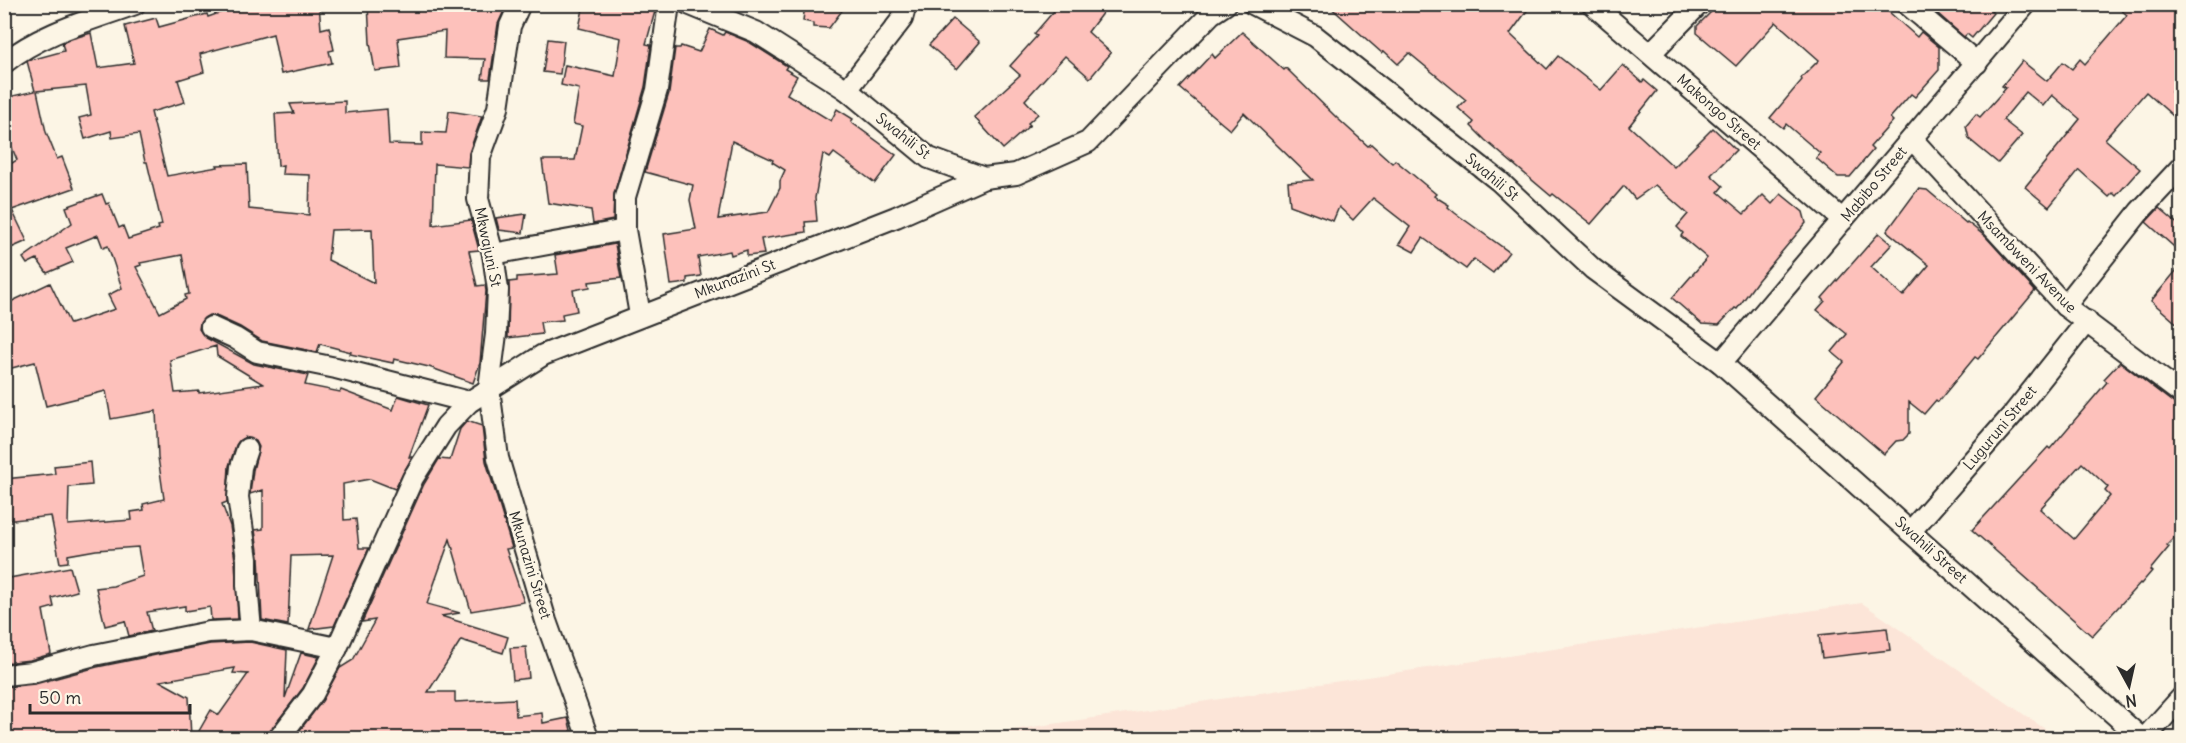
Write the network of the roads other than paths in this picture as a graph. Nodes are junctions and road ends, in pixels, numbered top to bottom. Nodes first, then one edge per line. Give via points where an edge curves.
1 (135, 4) edge
2 (520, 4) edge
3 (669, 4) edge
4 (688, 4) edge
5 (906, 4) edge
6 (1226, 4) edge
7 (1254, 4) edge
8 (1592, 4) edge
9 (1699, 4) edge
10 (1907, 4) edge
11 (2026, 4) edge
12 (1651, 53) junction
13 (4, 63) edge
14 (1977, 63) junction
15 (847, 90) junction
16 (1912, 139) junction
17 (2181, 166) edge
18 (984, 178) junction
19 (1844, 220) junction
20 (625, 230) junction
21 (493, 254) junction
22 (2065, 306) junction
23 (640, 315) junction
24 (2087, 321) junction
25 (211, 327) dead end
26 (1721, 363) junction
27 (489, 387) junction
28 (2181, 394) edge
29 (469, 402) junction
30 (247, 449) dead end
31 (1910, 532) junction
32 (251, 630) junction
33 (337, 648) junction
34 (4, 675) edge
35 (2181, 697) edge
36 (279, 738) edge
37 (588, 738) edge
38 (2143, 738) edge

1 - 13 street via 58,32
2 - 21 street, Mkwajuni St via 510,26 498,108 480,157 478,199
3 - 20 street via 657,90 625,197
4 - 15 street, Swahili St via 756,32
5 - 15 street via 902,19
6 - 18 street, Swahili St via 1211,14 1088,142 1016,174
7 - 26 street, Swahili St via 1315,36 1499,181 1593,269
8 - 12 street, Makongo Street
9 - 12 street
10 - 14 street
11 - 14 street, Mabibo Street
12 - 19 street, Makongo Street
14 - 16 street, Mabibo Street
15 - 18 street, Swahili St via 929,158
16 - 19 street, Mabibo Street
16 - 22 street, Msambweni Avenue
17 - 22 street
18 - 23 street, Mkunazini St via 896,217
19 - 26 street, Mabibo Street
20 - 21 street
20 - 23 street
21 - 27 street, Mkwajuni St via 498,290
22 - 24 street, Msambweni Avenue
23 - 27 street, Mkunazini St via 543,355
24 - 28 street, Msambweni Avenue
24 - 31 street, Luguruni Street via 2014,413
25 - 29 street via 257,352
26 - 31 street, Swahili Street
27 - 29 street, Mkunazini St
27 - 37 street, Mkunazini Street via 498,458 546,621
29 - 33 street, Mkunazini St via 446,426 413,478
30 - 32 street via 238,497
31 - 38 street, Swahili Street
32 - 33 street
32 - 34 street via 209,632
33 - 36 street, Mkunazini St via 313,694
35 - 38 street

